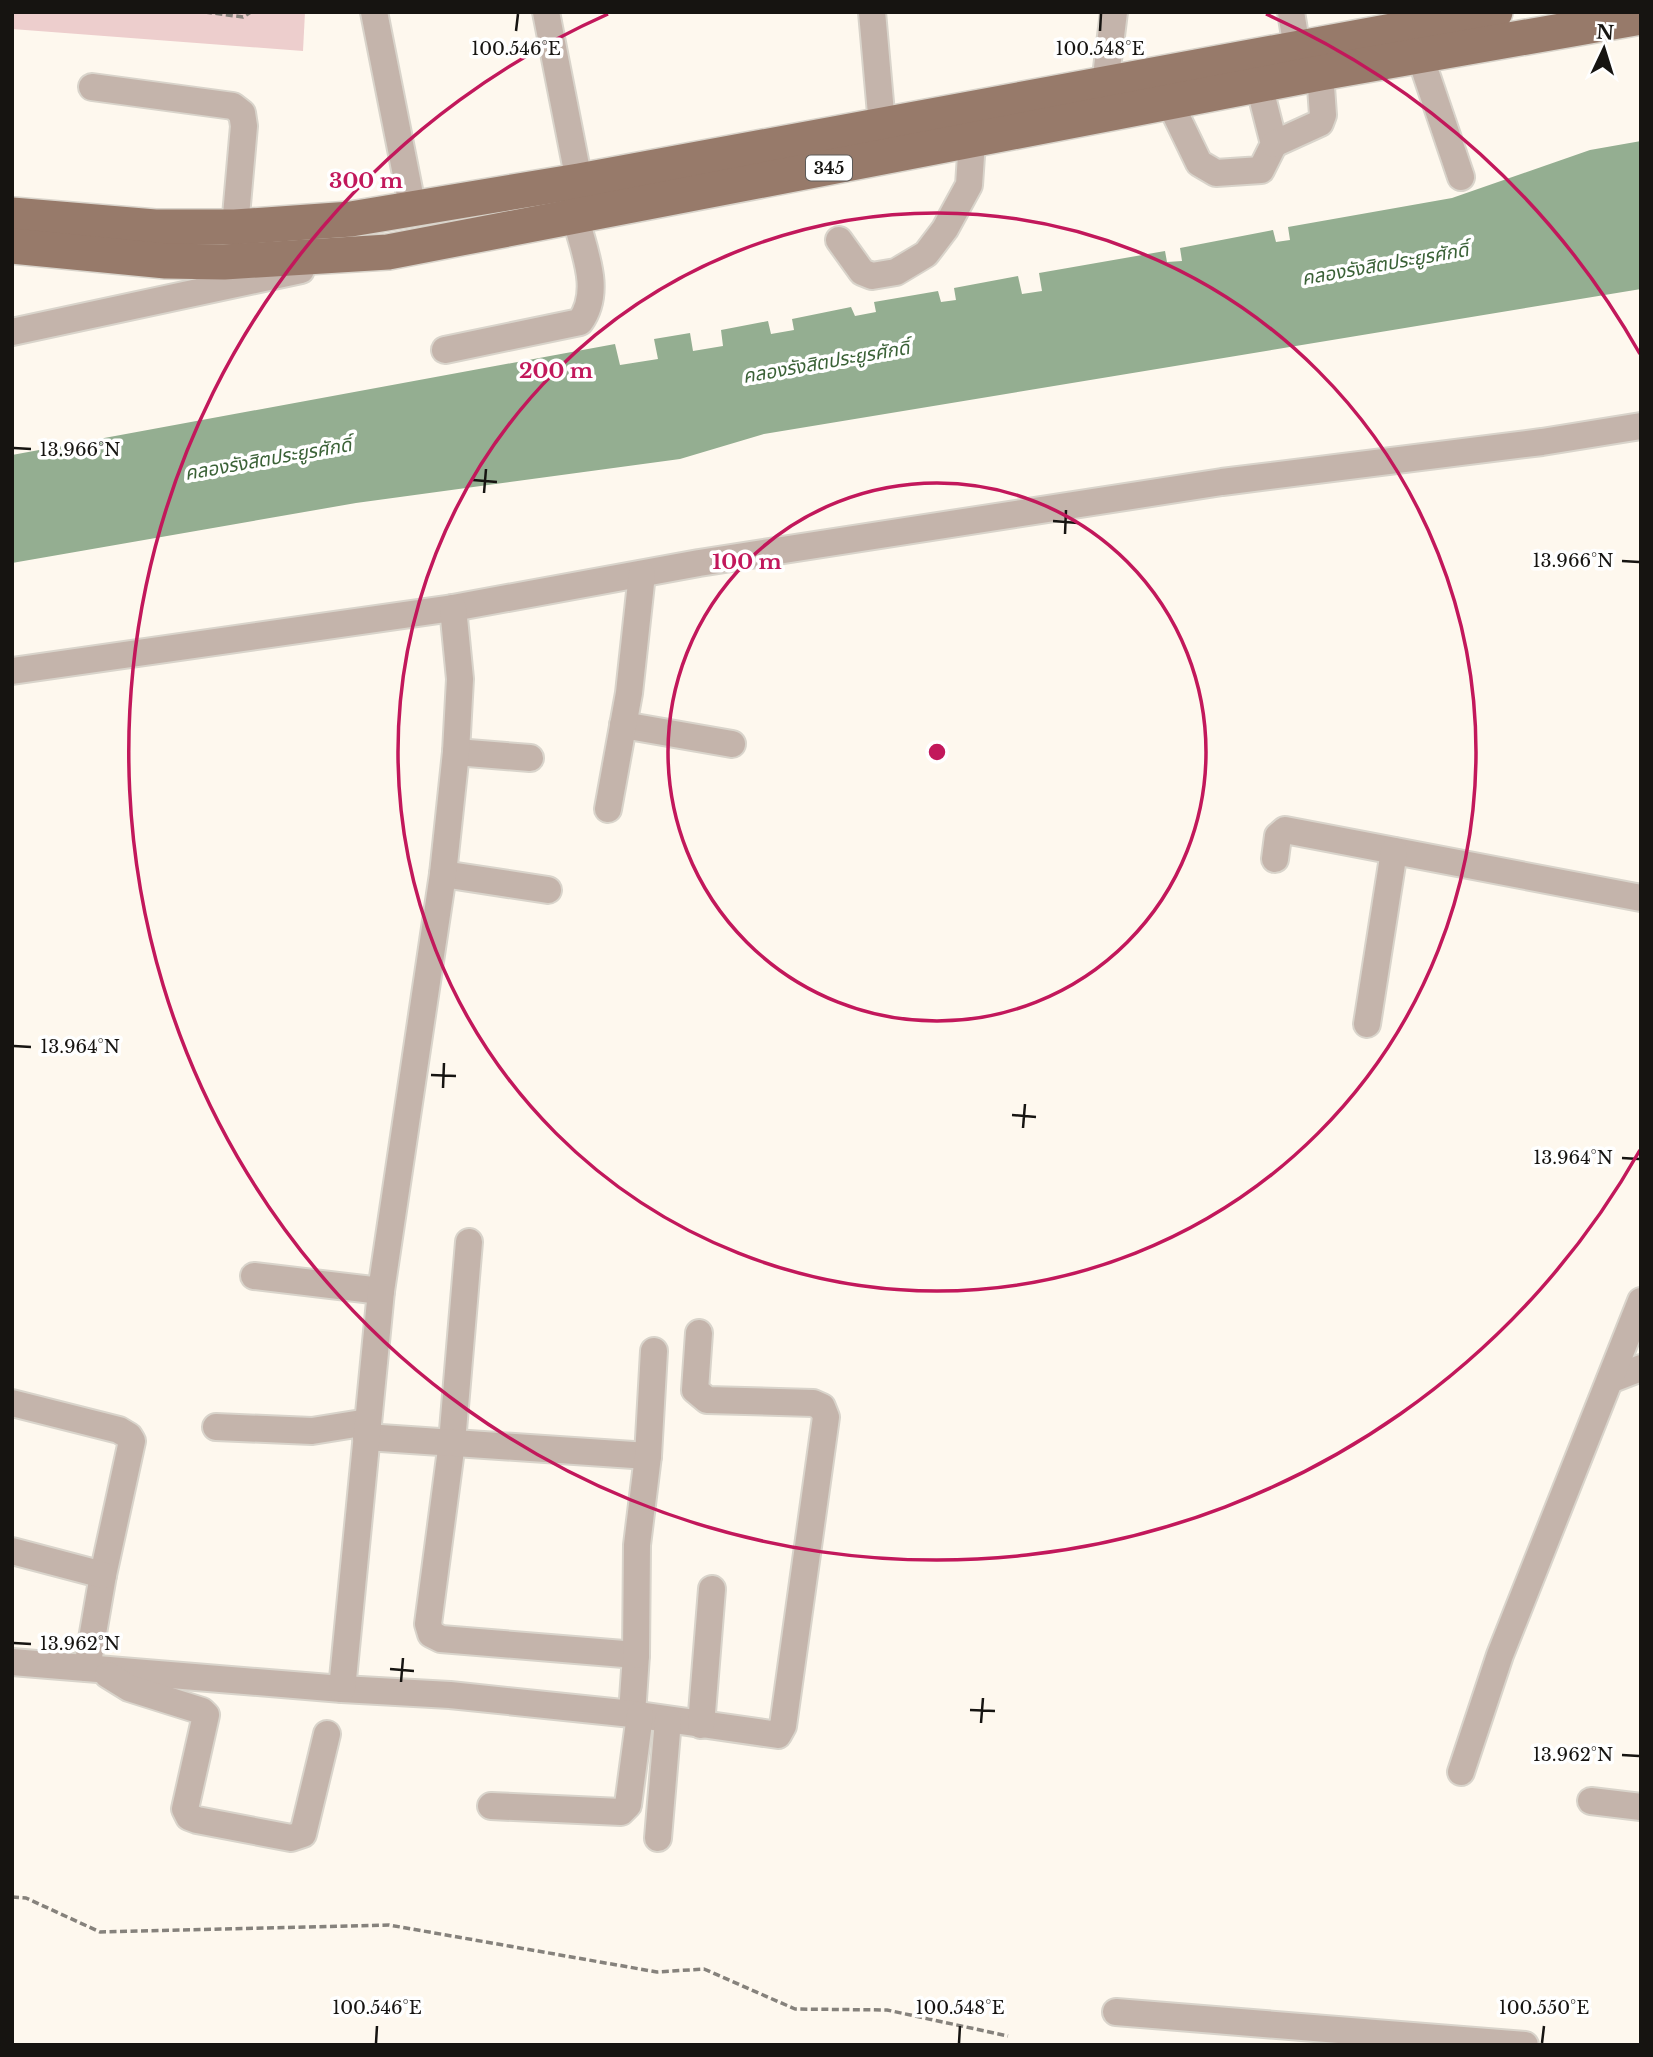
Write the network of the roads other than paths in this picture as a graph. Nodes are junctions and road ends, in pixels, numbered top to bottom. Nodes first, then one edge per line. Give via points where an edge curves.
1 (374, 12) edge
2 (546, 12) edge
3 (872, 12) edge
4 (1114, 12) edge
5 (1291, 12) edge
6 (1495, 12) edge
7 (1489, 13) edge
8 (1641, 17) edge
9 (1420, 56) junction
10 (1309, 61) junction
11 (1105, 84) junction
12 (1259, 86) junction
13 (92, 87) dead end
14 (1170, 103) junction
15 (882, 125) junction
16 (972, 141) junction
17 (1274, 144) junction
18 (1461, 177) dead end
19 (579, 181) junction
20 (413, 210) junction
21 (12, 215) edge
22 (575, 215) junction
23 (235, 228) junction
24 (839, 240) dead end
25 (12, 246) edge
26 (388, 252) junction
27 (12, 332) edge
28 (445, 350) dead end
29 (1641, 426) edge
30 (642, 574) junction
31 (453, 608) junction
32 (12, 671) edge
33 (623, 725) junction
34 (732, 744) dead end
35 (456, 752) junction
36 (530, 758) dead end
37 (608, 809) dead end
38 (1394, 850) junction
39 (1275, 859) dead end
40 (443, 874) junction
41 (548, 890) dead end
42 (1641, 898) edge
43 (1367, 1024) dead end
44 (469, 1242) dead end
45 (254, 1276) dead end
46 (381, 1291) junction
47 (1641, 1301) edge
48 (699, 1333) dead end
49 (654, 1351) dead end
50 (1641, 1368) edge
51 (1610, 1380) junction
52 (12, 1403) edge
53 (216, 1427) dead end
54 (367, 1430) junction
55 (452, 1442) junction
56 (648, 1456) junction
57 (12, 1551) edge
58 (103, 1575) junction
59 (712, 1590) dead end
60 (636, 1655) junction
61 (12, 1662) edge
62 (94, 1669) junction
63 (342, 1689) junction
64 (636, 1715) junction
65 (668, 1720) junction
66 (701, 1725) junction
67 (327, 1734) dead end
68 (1461, 1772) dead end
69 (1591, 1801) dead end
70 (491, 1806) dead end
71 (1641, 1807) edge
72 (657, 1838) dead end
73 (1116, 2012) dead end
74 (1525, 2045) edge

1 - 20 street
2 - 19 street
3 - 15 street
4 - 11 street
5 - 10 street
6 - 7 main road, 345
7 - 10 main road, 345
8 - 9 main road, 345
9 - 10 main road, 345
9 - 18 street
10 - 11 main road, 345
10 - 12 main road, 345
10 - 17 street via 1323,115 1320,123
11 - 15 main road, 345
12 - 14 main road, 345
12 - 17 street
13 - 23 street via 233,106 242,113
14 - 16 main road, 345
14 - 17 street via 1199,163 1216,173 1261,170
15 - 19 main road, 345
16 - 22 main road, 345
16 - 24 street via 969,185 926,254 896,272 872,276 862,272
19 - 20 main road, 345
20 - 23 main road, 345
21 - 23 main road, 345 via 155,227
22 - 26 main road, 345
22 - 28 street via 593,290 589,310 580,322
25 - 26 main road, 345 via 178,261
26 - 27 street
29 - 30 street via 1222,482
30 - 31 street
30 - 33 street
31 - 32 street
31 - 35 street via 460,679
33 - 34 street
33 - 37 street
35 - 36 street
35 - 40 street
38 - 39 street via 1285,830 1278,836
38 - 42 street
38 - 43 street
40 - 41 street
40 - 46 street
44 - 55 street
45 - 46 street
46 - 54 street
47 - 51 street
48 - 66 street via 695,1390 707,1400 813,1403 822,1407 825,1417 781,1731 773,1736
49 - 56 street
50 - 51 street
51 - 68 street via 1500,1655
52 - 58 street via 130,1436 131,1451
53 - 54 street
54 - 55 street
54 - 63 street
55 - 56 street
55 - 60 street via 428,1624 431,1634 441,1639
56 - 60 street via 637,1545
57 - 58 street
58 - 62 street
59 - 66 street
60 - 64 street
61 - 62 street
62 - 63 street
62 - 67 street via 118,1684 206,1715 185,1809 197,1820 291,1838 303,1835
63 - 64 street via 450,1695
64 - 65 street
64 - 70 street via 628,1805 621,1812
65 - 66 street
65 - 72 street
69 - 71 street
73 - 74 street

